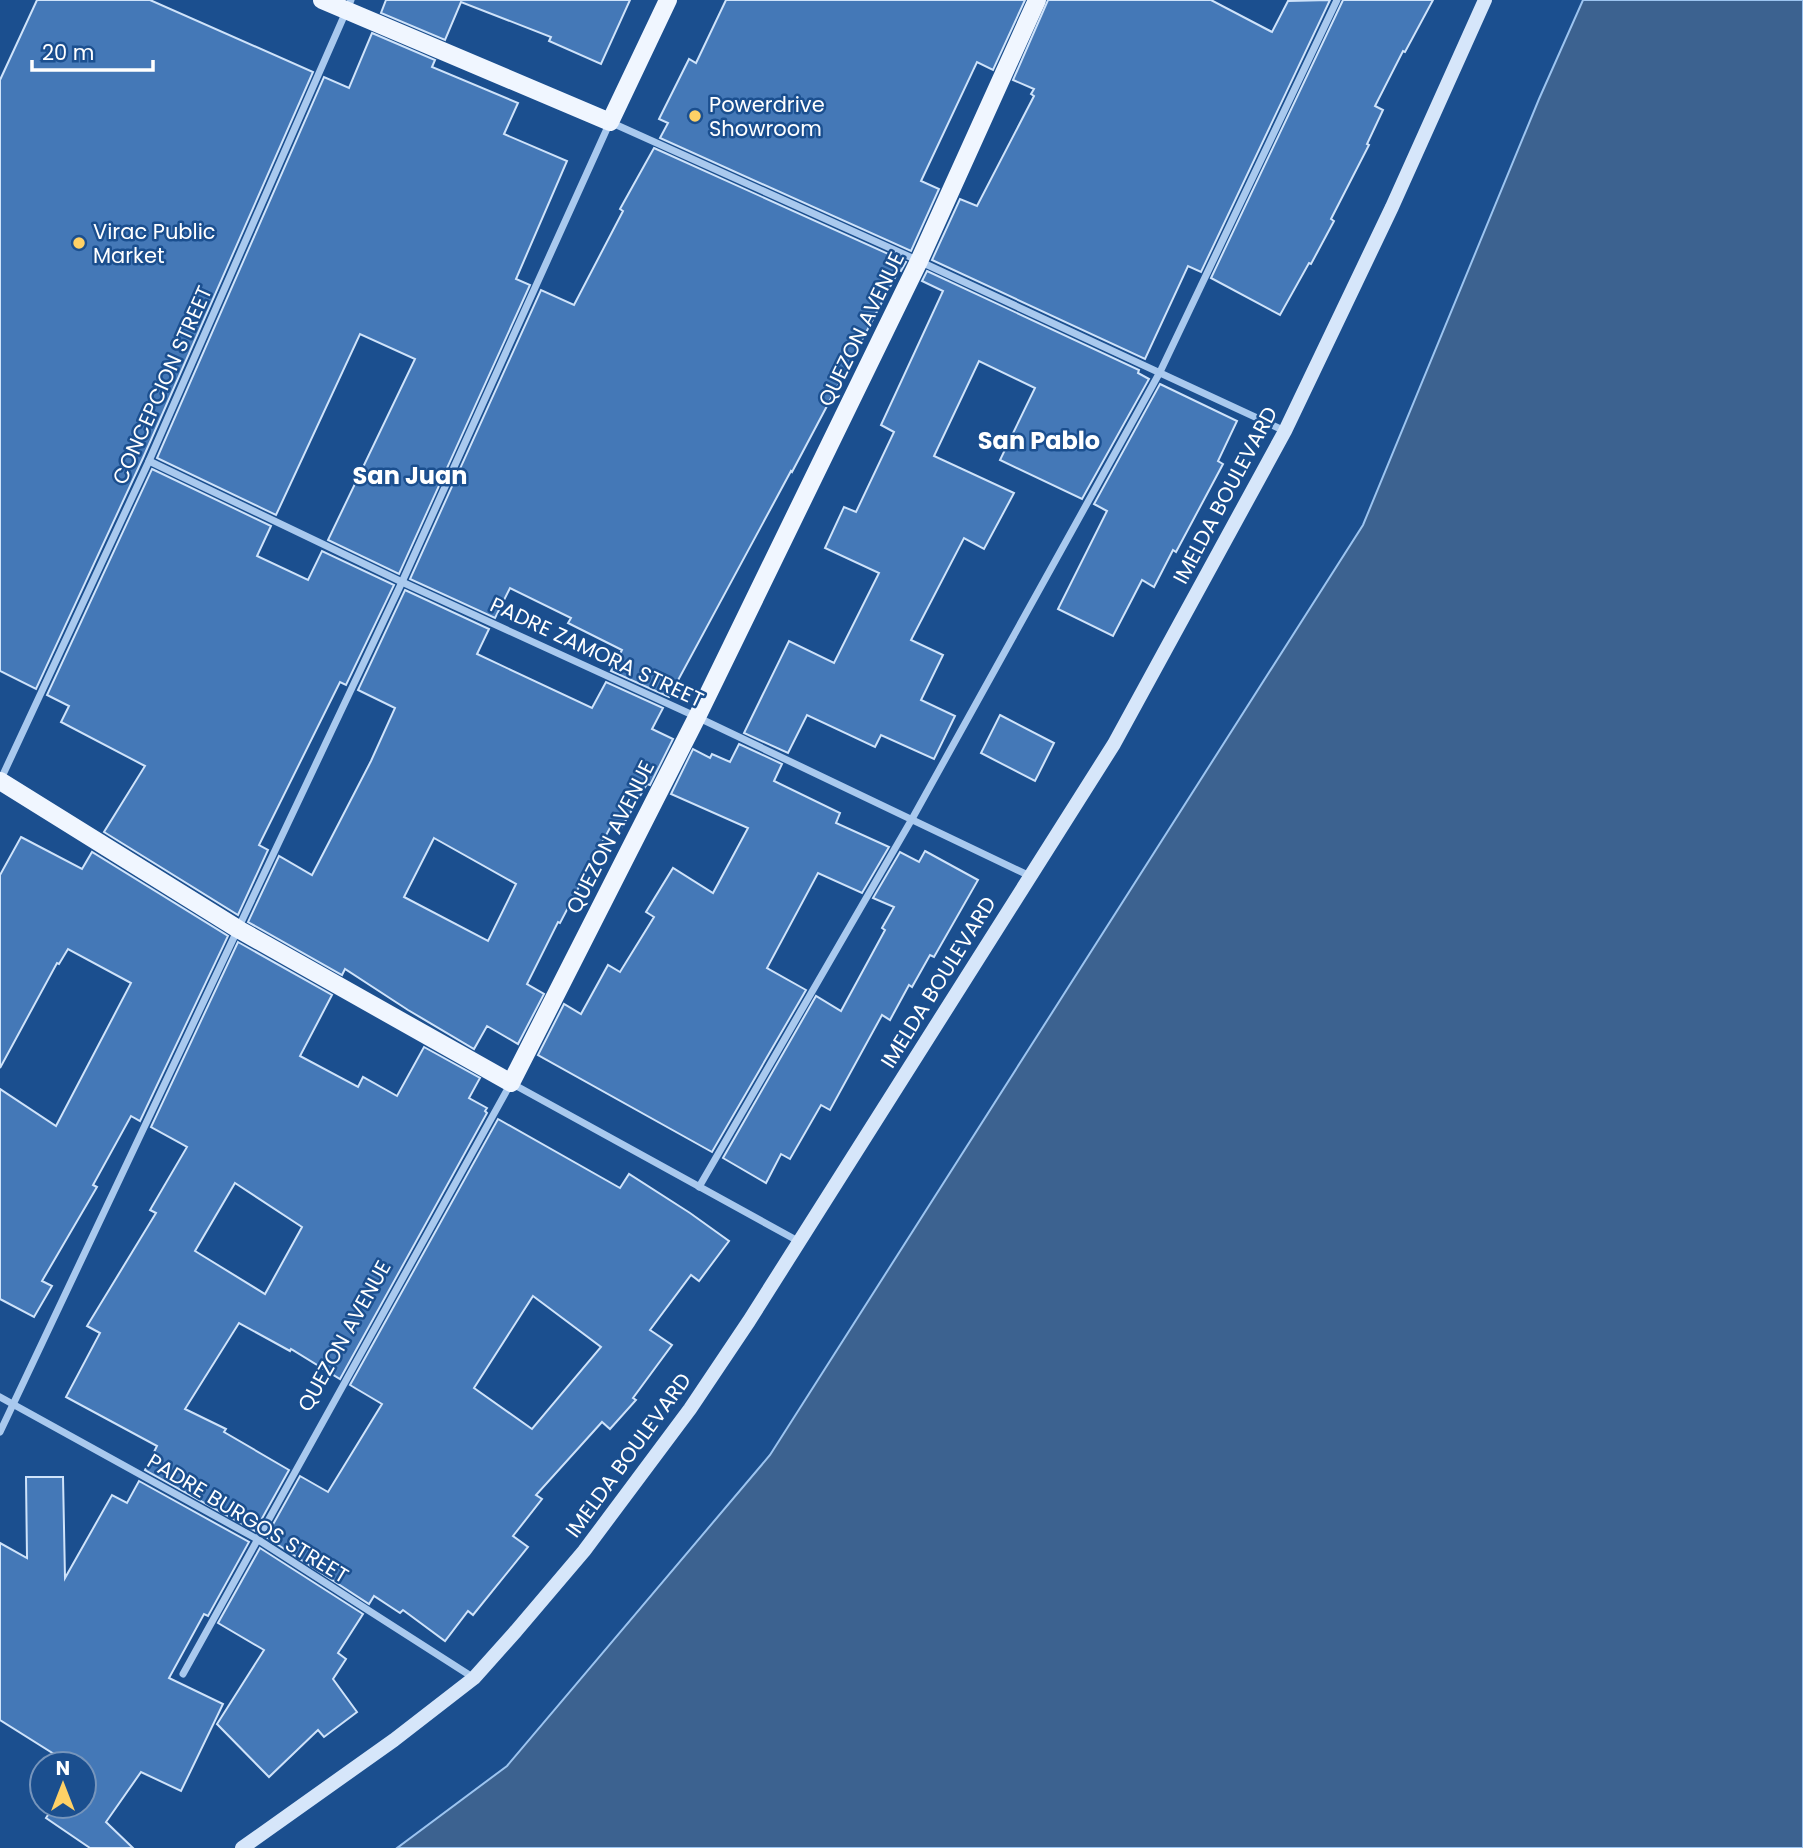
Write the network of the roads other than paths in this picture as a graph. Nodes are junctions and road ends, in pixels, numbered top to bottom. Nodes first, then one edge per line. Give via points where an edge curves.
1 (322, 0) edge
2 (668, 0) edge
3 (1037, 0) edge
4 (1337, 0) edge
5 (1485, 0) edge
6 (348, 5) edge
7 (610, 122) junction
8 (919, 261) junction
9 (1160, 372) junction
10 (1285, 431) junction
11 (149, 461) junction
12 (402, 582) junction
13 (696, 717) junction
14 (0, 781) edge
15 (912, 819) junction
16 (1030, 876) junction
17 (238, 929) junction
18 (511, 1083) junction
19 (699, 1187) junction
20 (798, 1241) junction
21 (0, 1397) edge
22 (13, 1404) junction
23 (0, 1432) edge
24 (257, 1539) junction
25 (183, 1674) dead end
26 (474, 1678) junction
27 (242, 1848) edge

1 - 6 main road
2 - 7 main road
3 - 8 main road, QUEZON AVENUE
4 - 9 street
5 - 10 main road, IMELDA BOULEVARD
6 - 7 main road
6 - 11 street, CONCEPCION STREET
7 - 8 street
7 - 12 street
8 - 9 street
8 - 13 main road, QUEZON AVENUE
9 - 10 street
9 - 15 street
10 - 16 main road, IMELDA BOULEVARD via 1114,744
11 - 12 street, PADRE ZAMORA STREET
11 - 14 street, CONCEPCION STREET
12 - 13 street, PADRE ZAMORA STREET
12 - 17 street
13 - 15 street, PADRE ZAMORA STREET
13 - 18 main road, QUEZON AVENUE
14 - 17 main road
15 - 16 street, PADRE ZAMORA STREET
15 - 19 street
16 - 20 main road, IMELDA BOULEVARD
17 - 18 main road
17 - 22 street
18 - 19 street
18 - 24 street, QUEZON AVENUE
19 - 20 street
20 - 26 main road, IMELDA BOULEVARD via 690,1409 584,1551
21 - 22 street, PADRE BURGOS STREET
22 - 23 street
22 - 24 street, PADRE BURGOS STREET
24 - 25 street, QUEZON AVENUE
24 - 26 street, PADRE BURGOS STREET
26 - 27 main road, IMELDA BOULEVARD

